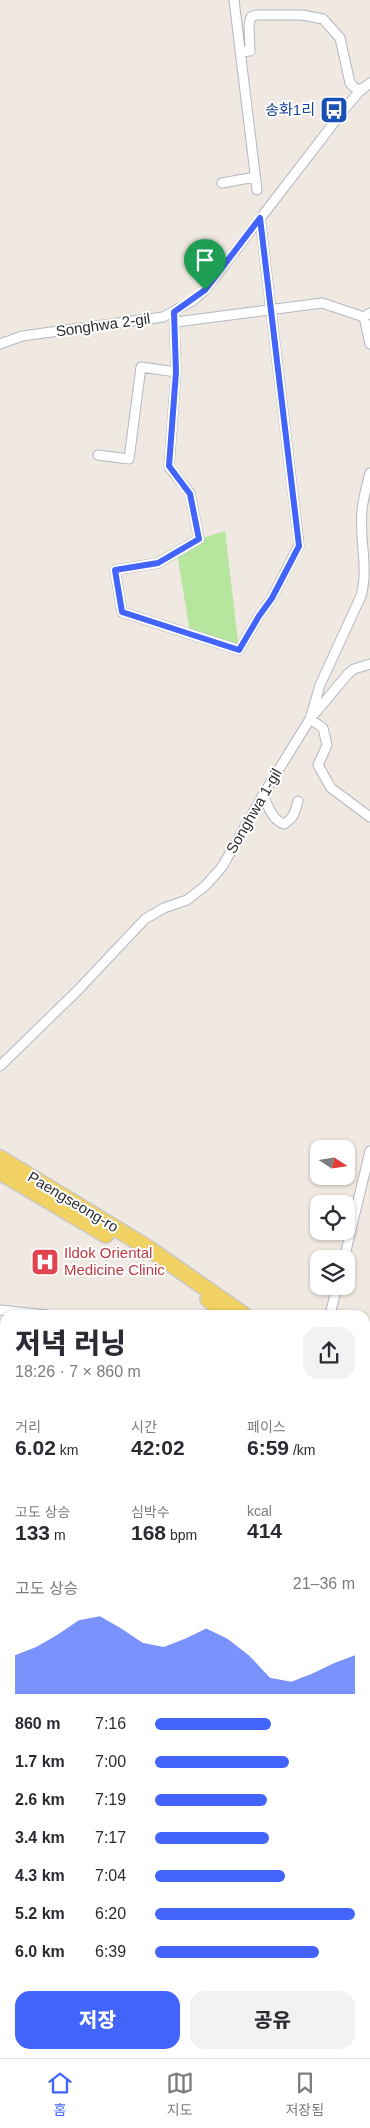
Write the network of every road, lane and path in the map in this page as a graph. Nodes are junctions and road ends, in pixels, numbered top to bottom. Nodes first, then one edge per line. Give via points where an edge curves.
1 (234, 0) edge
2 (240, 52) junction
3 (370, 78) edge
4 (370, 84) edge
5 (359, 92) junction
6 (255, 177) junction
7 (222, 183) dead end
8 (257, 190) dead end
9 (260, 218) junction
10 (272, 308) junction
11 (367, 315) edge
12 (175, 317) junction
13 (0, 344) edge
14 (370, 344) edge
15 (176, 372) junction
16 (98, 455) dead end
17 (370, 472) edge
18 (370, 664) edge
19 (310, 719) junction
20 (263, 795) junction
21 (298, 801) dead end
22 (370, 817) edge
23 (0, 1066) edge
24 (370, 1152) edge
25 (0, 1158) edge
26 (0, 1172) edge
27 (346, 1250) edge
28 (335, 1295) edge
29 (231, 1310) edge
30 (232, 1310) edge
31 (331, 1310) edge

1 - 2 street
2 - 5 street via 250,51 248,25 256,15 302,15 323,19 340,38 350,83
2 - 6 street
3 - 5 street
4 - 5 street, Songhwa 2-gil
5 - 9 street, Songhwa 2-gil
6 - 7 street
6 - 8 street
9 - 10 street
9 - 12 street, Songhwa 2-gil via 205,290
10 - 11 street via 322,303
10 - 12 street
10 - 15 street via 299,546 272,598 239,650 122,612 115,570 158,563 199,539 190,494 169,466
11 - 14 street
12 - 13 street, Songhwa 2-gil via 22,336
12 - 15 street
15 - 16 street via 141,367 129,458
17 - 19 street, Songhwa 1-gil via 362,510 365,582 320,685
18 - 19 street via 348,674
19 - 20 street, Songhwa 1-gil
19 - 22 street via 323,728 327,745 318,765 331,788
20 - 21 street via 277,822 284,824 295,813
20 - 23 street, Songhwa 1-gil via 222,867 205,886 187,900 145,919
24 - 27 street
25 - 30 main road, Paengseong-ro via 148,1248
26 - 29 main road, Paengseong-ro
28 - 31 street

